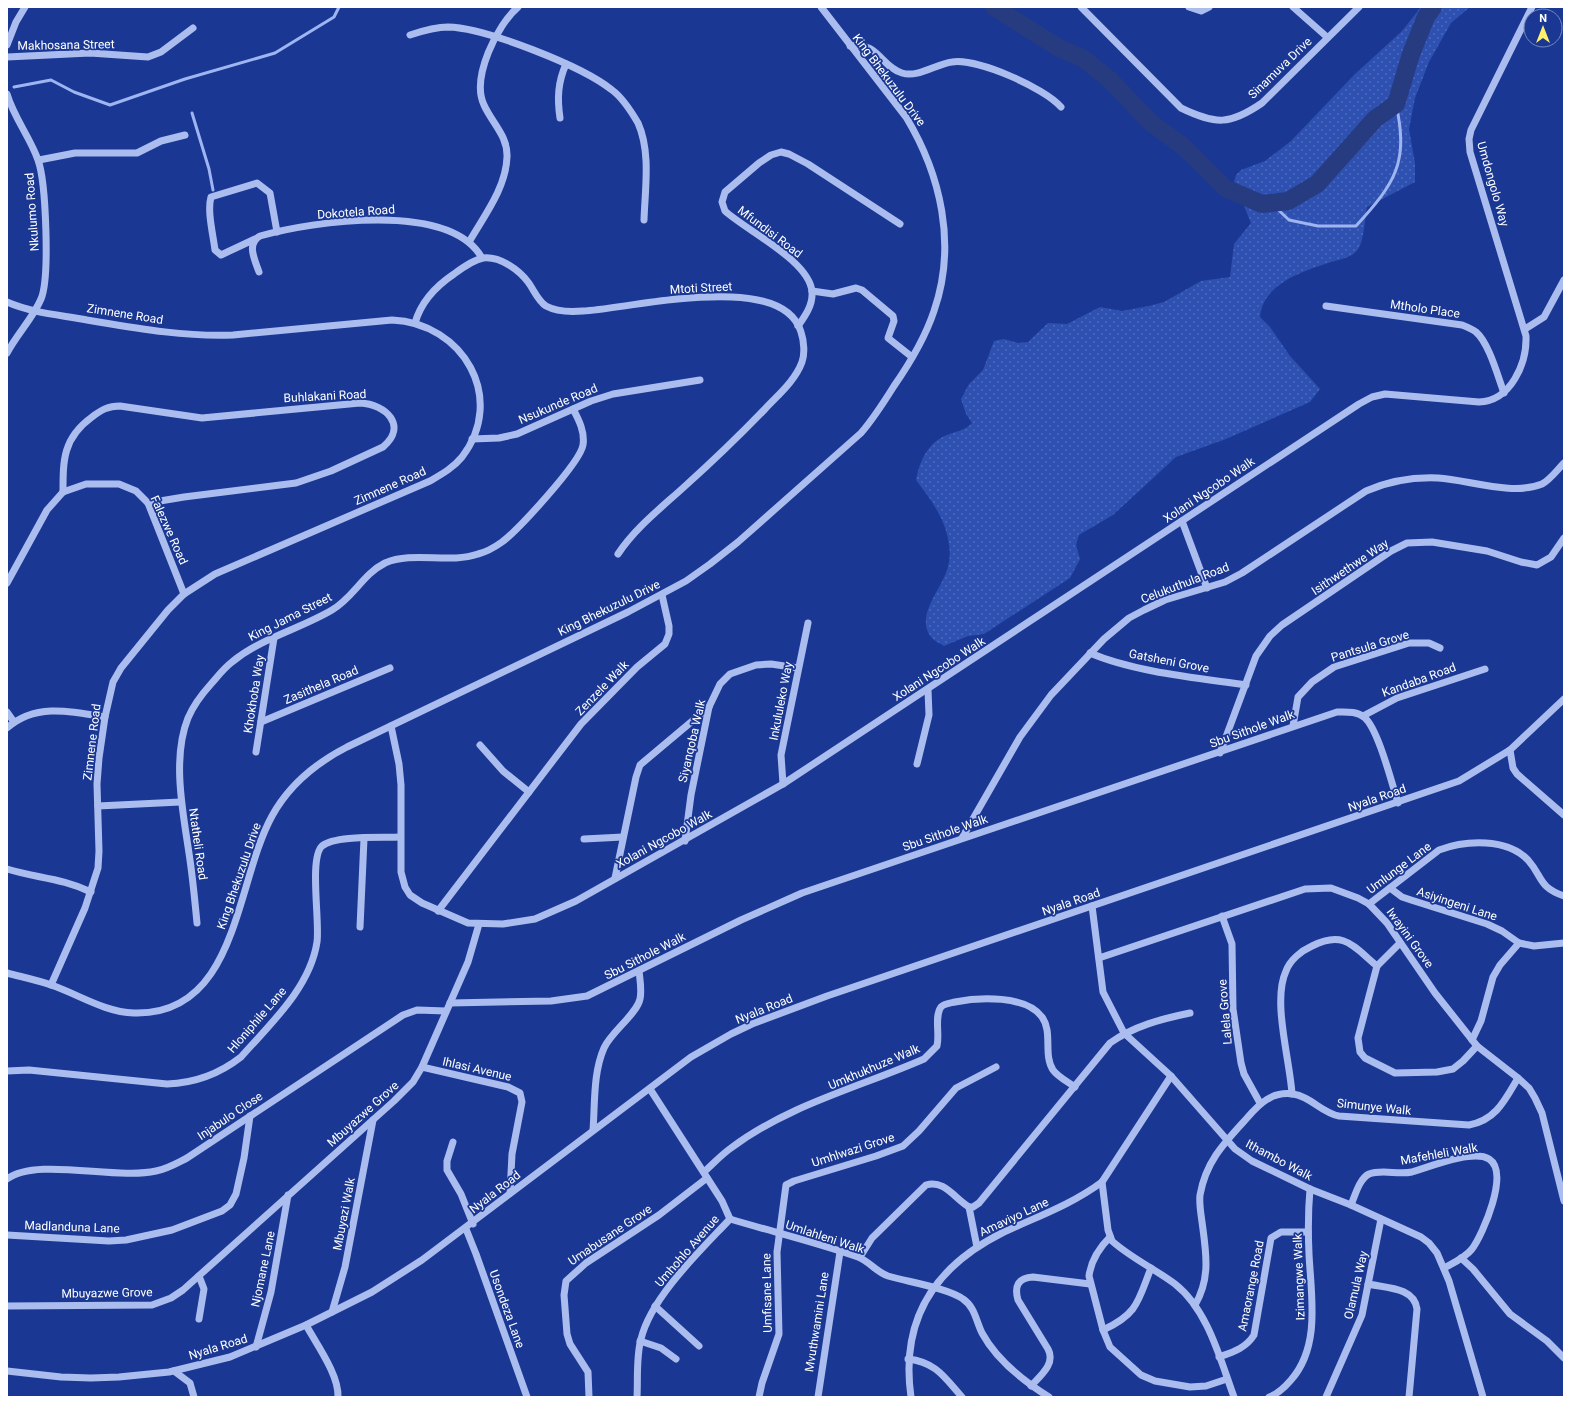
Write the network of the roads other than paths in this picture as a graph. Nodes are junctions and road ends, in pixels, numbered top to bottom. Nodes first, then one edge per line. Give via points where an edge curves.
1 (25, 7) edge
2 (518, 7) edge
3 (821, 7) edge
4 (1081, 7) edge
5 (1188, 7) edge
6 (1210, 7) edge
7 (1293, 7) edge
8 (1358, 7) edge
9 (1532, 7) edge
10 (193, 28) dead end
11 (410, 35) dead end
12 (1327, 37) junction
13 (496, 38) junction
14 (7, 45) edge
15 (850, 46) junction
16 (7, 57) edge
17 (566, 64) junction
18 (7, 95) edge
19 (1061, 107) dead end
20 (560, 118) dead end
21 (184, 135) dead end
22 (38, 160) junction
23 (644, 220) dead end
24 (900, 224) dead end
25 (277, 232) junction
26 (255, 239) junction
27 (469, 242) junction
28 (482, 258) junction
29 (259, 272) dead end
30 (1564, 280) edge
31 (812, 291) junction
32 (7, 302) edge
33 (1326, 306) dead end
34 (36, 310) junction
35 (415, 323) junction
36 (798, 326) junction
37 (1525, 329) junction
38 (7, 353) edge
39 (912, 356) junction
40 (700, 380) dead end
41 (1504, 393) junction
42 (573, 409) junction
43 (472, 439) junction
44 (1564, 463) edge
45 (63, 492) junction
46 (148, 504) junction
47 (1182, 521) junction
48 (1564, 538) edge
49 (618, 554) dead end
50 (7, 582) edge
51 (1207, 588) junction
52 (184, 594) junction
53 (662, 594) junction
54 (808, 623) dead end
55 (274, 638) junction
56 (1440, 648) dead end
57 (1090, 653) junction
58 (390, 668) dead end
59 (798, 668) junction
60 (1484, 669) dead end
61 (1246, 685) junction
62 (928, 690) junction
63 (1564, 699) edge
64 (710, 707) junction
65 (7, 712) edge
66 (1363, 716) junction
67 (104, 717) junction
68 (14, 722) junction
69 (261, 722) junction
70 (390, 726) junction
71 (1293, 726) junction
72 (7, 728) edge
73 (480, 745) dead end
74 (1510, 750) junction
75 (256, 752) dead end
76 (1220, 753) junction
77 (917, 764) dead end
78 (784, 784) junction
79 (529, 792) junction
80 (180, 802) junction
81 (1398, 803) junction
82 (98, 806) junction
83 (1564, 815) edge
84 (400, 837) junction
85 (623, 837) junction
86 (364, 838) junction
87 (962, 838) junction
88 (584, 839) dead end
89 (685, 841) junction
90 (7, 868) edge
91 (615, 878) junction
92 (1390, 888) junction
93 (91, 892) junction
94 (1564, 896) edge
95 (1369, 904) junction
96 (1092, 906) junction
97 (438, 911) junction
98 (1222, 916) junction
99 (197, 923) dead end
100 (479, 924) junction
101 (360, 927) dead end
102 (1400, 943) junction
103 (1519, 943) junction
104 (1564, 943) edge
105 (1099, 958) junction
106 (1377, 966) junction
107 (639, 971) junction
108 (7, 973) edge
109 (51, 985) junction
110 (450, 1003) junction
111 (446, 1011) junction
112 (1190, 1013) dead end
113 (1124, 1033) junction
114 (1472, 1040) junction
115 (1478, 1046) junction
116 (422, 1067) junction
117 (996, 1067) dead end
118 (7, 1071) edge
119 (1171, 1076) junction
120 (1518, 1078) junction
121 (1074, 1087) junction
122 (650, 1089) junction
123 (1292, 1094) junction
124 (1260, 1103) junction
125 (250, 1116) junction
126 (373, 1120) junction
127 (592, 1130) junction
128 (1227, 1140) junction
129 (453, 1142) dead end
130 (705, 1175) junction
131 (1561, 1177) edge
132 (7, 1179) edge
133 (1102, 1182) junction
134 (1310, 1189) junction
135 (510, 1193) junction
136 (288, 1195) junction
137 (1564, 1201) edge
138 (1350, 1205) junction
139 (969, 1207) junction
140 (730, 1219) junction
141 (1381, 1219) junction
142 (473, 1224) junction
143 (466, 1229) junction
144 (1308, 1232) junction
145 (779, 1234) junction
146 (7, 1235) edge
147 (1110, 1237) junction
148 (977, 1247) junction
149 (840, 1252) junction
150 (860, 1257) junction
151 (1461, 1258) junction
152 (1151, 1268) junction
153 (1444, 1268) junction
154 (199, 1276) junction
155 (1090, 1284) junction
156 (1368, 1284) junction
157 (933, 1287) junction
158 (1195, 1305) junction
159 (7, 1306) edge
160 (655, 1306) junction
161 (332, 1312) junction
162 (199, 1319) dead end
163 (306, 1325) junction
164 (1103, 1330) junction
165 (640, 1341) junction
166 (699, 1346) dead end
167 (256, 1347) junction
168 (1219, 1357) junction
169 (1564, 1358) edge
170 (676, 1359) dead end
171 (908, 1359) junction
172 (7, 1371) edge
173 (174, 1371) junction
174 (1227, 1379) junction
175 (1031, 1386) junction
176 (1330, 1396) edge
177 (194, 1397) edge
178 (338, 1397) edge
179 (527, 1397) edge
180 (589, 1397) edge
181 (637, 1397) edge
182 (759, 1397) edge
183 (818, 1397) edge
184 (911, 1397) edge
185 (962, 1397) edge
186 (1050, 1397) edge
187 (1234, 1397) edge
188 (1269, 1397) edge
189 (1409, 1397) edge
190 (1483, 1397) edge

1 - 14 street
2 - 13 street
3 - 15 street, King Bhekuzulu Drive
4 - 12 street, Sinamuva Drive via 1181,108 1202,118 1226,121 1244,116 1262,103
5 - 6 street via 1201,11
7 - 12 street
8 - 12 street, Sinamuva Drive
9 - 37 street, Umdongolo Way via 1471,130 1469,145
10 - 16 street, Makhosana Street via 161,52 148,57 90,53
11 - 13 street via 446,27
13 - 17 street
13 - 27 street via 482,70 480,88 485,107 504,140 507,166 502,184
15 - 19 street via 870,48 902,73 916,73 953,62 972,63 1008,75 1040,90
15 - 39 street, King Bhekuzulu Drive via 914,130 925,152 940,196 944,235 940,288 928,327
17 - 20 street via 558,88
17 - 23 street via 614,91 636,120 645,148
18 - 22 street, Nkulumo Road
21 - 22 street via 162,141 137,153 75,154
22 - 34 street, Nkulumo Road via 42,175 46,275 42,299
24 - 31 street, Mfundisi Road via 789,154 781,152 771,155 759,163 725,192 722,206 728,214 788,257 803,272
25 - 26 street, Dokotela Road
25 - 26 street, Dokotela Road via 270,193 257,184 211,197 208,206 215,250 221,254
25 - 27 street, Dokotela Road via 347,222 407,220 432,226
26 - 29 street via 252,249
27 - 28 street, Dokotela Road
28 - 35 street via 435,289 424,303
28 - 36 street, Mtoti Street via 495,259 516,270 526,279 541,302 557,310 593,311 663,301 730,296 753,298 772,304
30 - 37 street via 1544,317
31 - 36 street via 808,312
31 - 39 street via 833,294 852,288 862,290 893,316 894,321 888,338
32 - 34 street, Zimnene Road
33 - 41 street, Mtholo Place via 1470,328 1484,343
34 - 35 street, Zimnene Road via 206,336 392,320
34 - 38 street
35 - 43 street, Zimnene Road via 432,329 446,338 469,364 478,390 480,406
36 - 49 street, Mtoti Street via 803,345 802,360 790,382 728,448 633,534
37 - 41 street, Xolani Ngcobo Walk via 1524,357
39 - 53 street, King Bhekuzulu Drive via 879,410 861,433 723,554
40 - 42 street, Nsukunde Road via 613,394
41 - 47 street, Xolani Ngcobo Walk via 1488,402 1402,394 1372,397
42 - 43 street, Nsukunde Road via 508,437
42 - 55 street, King Jama Street via 583,432 583,447 579,456 552,490 502,542 479,554 466,557 401,559 385,564 363,579 333,610
43 - 52 street, Zimnene Road via 462,457 430,481 215,574
44 - 51 street, Celukuthula Road via 1543,483 1528,488 1437,478 1385,482 1366,490 1242,573
45 - 46 street, Falezwe Road via 86,484 119,484 136,490
45 - 46 street, Buhlakani Road via 63,468 68,444 89,419 107,407 120,406 202,418 360,403 381,407 390,417 391,440 383,447 312,478 285,485
45 - 50 street, Falezwe Road via 47,510
46 - 52 street, Falezwe Road
47 - 51 street
47 - 62 street, Xolani Ngcobo Walk
48 - 61 street, Isithwethwe Way via 1551,557 1537,565 1458,545 1432,542 1407,544 1392,551 1282,625 1261,646
51 - 57 street, Celukuthula Road via 1165,600 1144,610 1130,618
52 - 67 street, Zimnene Road via 148,633 121,668 109,695
53 - 70 street, King Bhekuzulu Drive
53 - 79 street, Zenzele Walk via 669,626 665,644 632,672 581,724
54 - 59 street, Inkululeko Way
55 - 69 street, Khokhoba Way
55 - 80 street, King Jama Street via 247,651 232,662 206,689 188,718 182,746
56 - 71 street, Pantsula Grove via 1429,643 1409,643 1334,667 1312,682 1298,697
57 - 61 street, Gatsheni Grove via 1136,666
57 - 87 street, Celukuthula Road via 1051,695 1020,736
58 - 69 street, Zasithela Road
59 - 64 street, Siyanqoba Walk via 771,664 756,665 730,674 720,684
59 - 78 street, Inkululeko Way via 781,755
60 - 66 street, Kandaba Road via 1398,698
61 - 76 street, Isithwethwe Way
62 - 77 street via 929,715
62 - 78 street, Xolani Ngcobo Walk
63 - 74 street, Nyala Road
64 - 85 street via 640,765
64 - 89 street, Siyanqoba Walk via 691,795
65 - 68 street
66 - 71 street, Sbu Sithole Walk via 1337,712
66 - 81 street via 1372,727
67 - 68 street via 76,711 52,710 34,713
67 - 82 street, Zimnene Road via 99,758
68 - 72 street
69 - 75 street, Khokhoba Way
70 - 84 street, Xolani Ngcobo Walk via 401,785
70 - 109 street, King Bhekuzulu Drive via 320,762 298,781 279,805 261,840 219,961 209,979 192,995 164,1010 133,1013 105,1007
71 - 76 street, Sbu Sithole Walk
73 - 79 street via 503,771
74 - 81 street, Nyala Road via 1459,781
74 - 83 street via 1513,768 1517,774
76 - 87 street, Sbu Sithole Walk
78 - 89 street, Xolani Ngcobo Walk
79 - 97 street, Zenzele Walk
80 - 82 street, Ntatheli Road
80 - 99 street, Ntatheli Road
81 - 96 street, Nyala Road
82 - 93 street, Zimnene Road via 98,868
84 - 86 street, Hloniphile Lane
84 - 97 street, Xolani Ngcobo Walk via 401,872 405,887 410,895
85 - 88 street
85 - 91 street
86 - 101 street
86 - 118 street, Hloniphile Lane via 334,841 322,846 318,851 318,928 311,965 295,994 241,1057 232,1064 199,1080 173,1084 42,1071
87 - 107 street, Sbu Sithole Walk via 778,903
89 - 91 street, Xolani Ngcobo Walk
90 - 93 street via 64,880
91 - 100 street, Xolani Ngcobo Walk via 576,901 535,919
92 - 94 street, Umlunge Lane via 1439,850 1480,843 1502,846 1520,854 1529,861 1544,886
92 - 95 street, Umlunge Lane
92 - 103 street, Asiyingeni Lane via 1410,900 1487,924
93 - 109 street, Zimnene Road
95 - 98 street, Iwayini Grove via 1341,891 1321,887 1293,892
95 - 102 street, Iwayini Grove via 1387,923
96 - 105 street, Ithambo Walk
96 - 122 street, Nyala Road via 758,1022 691,1057
97 - 100 street, Xolani Ngcobo Walk via 468,923
98 - 105 street, Iwayini Grove
98 - 124 street, Lalela Grove via 1232,944 1233,1009 1241,1063 1244,1074
100 - 110 street, Mbuyazwe Grove via 468,962
102 - 106 street
102 - 114 street, Iwayini Grove
103 - 104 street, Asiyingeni Lane via 1534,946
103 - 114 street via 1493,977 1481,1021
105 - 113 street, Ithambo Walk via 1105,996
106 - 115 street via 1358,1038 1360,1052 1365,1058 1395,1073 1437,1072 1453,1069
106 - 123 street via 1349,943 1334,938 1310,947 1296,957 1286,969 1281,985 1282,1015
107 - 110 street, Sbu Sithole Walk via 601,991 577,999
107 - 127 street via 639,1003 610,1037 601,1054
108 - 109 street, King Bhekuzulu Drive
110 - 111 street, Mbuyazwe Grove
111 - 116 street, Mbuyazwe Grove
111 - 125 street, Injabulo Close via 417,1010 403,1015
112 - 113 street via 1158,1020
113 - 119 street, Ithambo Walk
113 - 121 street via 1110,1043
114 - 115 street, Iwayini Grove
115 - 120 street, Iwayini Grove
116 - 126 street, Mbuyazwe Grove via 405,1091
116 - 135 street, Ihlasi Avenue via 508,1087 520,1093 522,1102 512,1154
117 - 145 street, Umhlwazi Grove via 956,1088 903,1146 788,1184 784,1193
119 - 128 street, Ithambo Walk
119 - 133 street, Amaviyo Lane
120 - 123 street, Simunye Walk via 1494,1114 1469,1125 1339,1116
120 - 131 street, Iwayini Grove via 1529,1088 1539,1105
121 - 130 street, Umkhukhuze Walk via 1052,1069 1046,1024 1031,1007 1016,1002 978,998 954,1002 941,1008 938,1017 937,1046 924,1059 802,1108 758,1130 731,1148
121 - 139 street via 980,1203
122 - 127 street, Nyala Road
122 - 130 street, Umhohlo Avenue
123 - 124 street via 1274,1096
124 - 128 street
125 - 132 street, Injabulo Close via 187,1158 160,1170 128,1174 36,1169 20,1172
125 - 146 street, Madlanduna Lane via 236,1194 230,1205 222,1211 159,1233 126,1240
126 - 136 street, Mbuyazwe Grove
126 - 161 street, Mbuyazi Walk via 345,1267
127 - 135 street, Nyala Road
128 - 134 street, Ithambo Walk via 1252,1161
128 - 158 street via 1216,1153 1200,1196 1206,1273 1203,1288
129 - 142 street via 447,1170
130 - 140 street, Umhohlo Avenue
130 - 180 street, Umabusane Grove via 659,1215 586,1262 566,1281 564,1295 567,1334 570,1344 588,1372
131 - 137 street, Iwayini Grove
133 - 147 street
133 - 148 street, Amaviyo Lane via 1073,1201
134 - 138 street, Ithambo Walk
134 - 144 street, Izimangwe Walk
135 - 142 street, Nyala Road
136 - 154 street, Mbuyazwe Grove
136 - 167 street, Njomane Lane via 271,1292
138 - 141 street, Ithambo Walk
138 - 151 street, Mafehleli Walk via 1362,1180 1369,1174 1410,1172 1457,1159 1485,1157 1492,1161 1496,1168 1492,1208 1478,1239 1471,1250
139 - 148 street
139 - 150 street via 945,1187 937,1183 926,1185 872,1238
140 - 145 street, Umlahleni Walk
140 - 160 street, Umhohlo Avenue via 675,1279
141 - 153 street, Ithambo Walk via 1429,1243
141 - 156 street, Olamula Way
142 - 143 street, Nyala Road
143 - 161 street, Nyala Road via 372,1292
143 - 179 street, Usondeza Lane
144 - 168 street, Amaorange Road via 1281,1232 1271,1238 1254,1335 1241,1349
144 - 188 street, Izimangwe Walk via 1312,1311 1307,1354 1300,1369 1280,1391
145 - 149 street, Umlahleni Walk
145 - 182 street, Umfisane Lane via 779,1334
147 - 152 street via 1117,1245
147 - 155 street via 1101,1247 1090,1269
148 - 157 street, Amaviyo Lane via 955,1264
149 - 150 street, Umlahleni Walk
149 - 183 street, Mvuthwamini Lane
150 - 157 street, Umlahleni Walk via 887,1276
151 - 153 street, Mafehleli Walk
151 - 169 street via 1510,1314 1547,1341
152 - 158 street via 1179,1288
152 - 164 street via 1129,1315
153 - 190 street, Ithambo Walk
154 - 159 street, Mbuyazwe Grove via 171,1298 152,1305
154 - 162 street via 204,1289
155 - 164 street
155 - 175 street via 1033,1277 1020,1280 1016,1293 1018,1300 1051,1357 1048,1366
156 - 176 street, Olamula Way via 1360,1321
156 - 189 street via 1406,1292 1415,1301 1417,1309
157 - 171 street, Amaviyo Lane via 914,1329
157 - 175 street, Umlahleni Walk via 965,1300 974,1312 986,1339
158 - 168 street
160 - 165 street, Umhohlo Avenue
160 - 166 street
161 - 163 street, Nyala Road
163 - 167 street, Nyala Road
163 - 178 street via 334,1376
164 - 174 street via 1115,1352 1141,1375 1155,1381 1199,1388
165 - 170 street via 661,1348
165 - 181 street, Umhohlo Avenue
167 - 173 street, Nyala Road via 212,1362
168 - 174 street
171 - 184 street, Amaviyo Lane
171 - 185 street via 924,1362 937,1369
172 - 173 street, Nyala Road via 91,1378 139,1376
173 - 177 street via 190,1383
174 - 187 street
175 - 186 street, Umlahleni Walk

